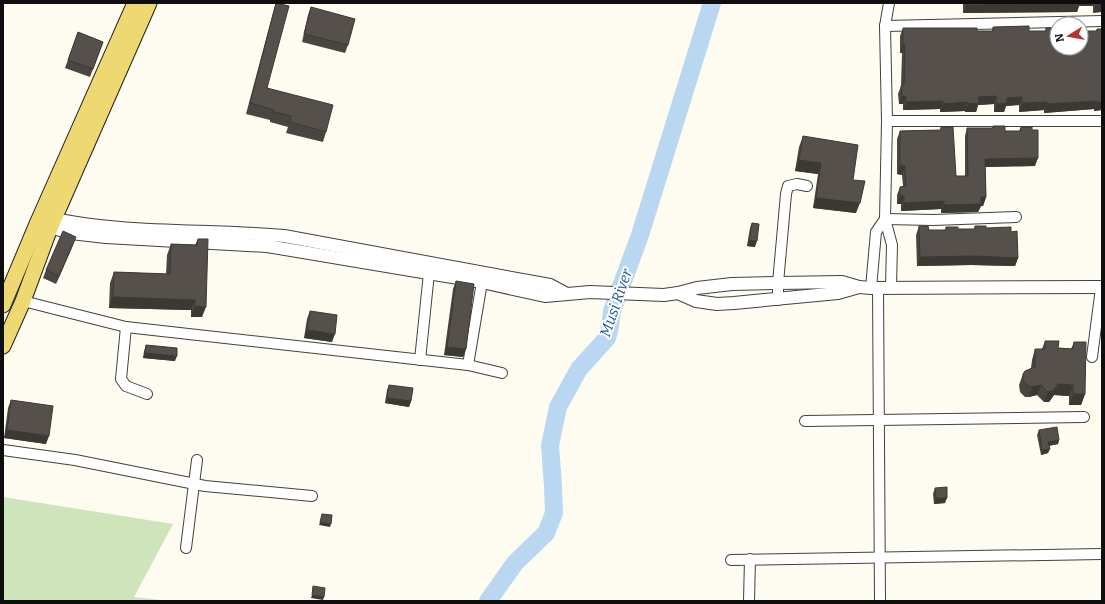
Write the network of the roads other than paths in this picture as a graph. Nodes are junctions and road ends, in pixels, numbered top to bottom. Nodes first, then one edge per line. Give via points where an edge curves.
1 (135, 3) edge
2 (149, 3) edge
3 (889, 3) edge
4 (1102, 21) edge
5 (885, 26) junction
6 (887, 121) junction
7 (1102, 121) edge
8 (807, 186) dead end
9 (1016, 217) dead end
10 (885, 218) junction
11 (46, 221) junction
12 (374, 258) junction
13 (429, 273) junction
14 (482, 282) junction
15 (778, 283) junction
16 (859, 287) junction
17 (875, 287) junction
18 (891, 287) junction
19 (1101, 288) edge
20 (565, 293) junction
21 (678, 293) junction
22 (778, 300) junction
23 (23, 301) junction
24 (3, 304) edge
25 (126, 327) junction
26 (3, 346) edge
27 (1092, 357) dead end
28 (420, 360) junction
29 (468, 365) junction
30 (502, 373) dead end
31 (146, 394) dead end
32 (1084, 417) dead end
33 (879, 420) junction
34 (805, 421) dead end
35 (3, 450) edge
36 (197, 460) dead end
37 (194, 483) junction
38 (312, 496) dead end
39 (186, 548) dead end
40 (1102, 554) edge
41 (880, 557) junction
42 (750, 559) junction
43 (731, 560) dead end
44 (748, 601) edge
45 (880, 601) edge

1 - 11 main road
2 - 11 main road
3 - 5 street
4 - 5 street
5 - 6 street
6 - 7 street
6 - 10 street
8 - 15 street via 788,186
9 - 10 street via 933,220
10 - 17 street via 876,232
10 - 18 street via 892,245
11 - 12 street via 78,223 115,232 265,240
11 - 23 main road
11 - 24 main road
12 - 13 street
12 - 20 street via 550,285
13 - 14 street
13 - 28 street
14 - 20 street via 545,296
14 - 29 street
15 - 16 street via 842,282
15 - 21 street via 725,285
15 - 22 street
16 - 17 street
16 - 22 street via 838,293
17 - 18 street
17 - 33 street
18 - 19 street
19 - 27 street
20 - 21 street
21 - 22 street via 696,301 717,304
23 - 25 street
23 - 26 main road
25 - 28 street
25 - 31 street via 121,379 126,386
28 - 29 street
29 - 30 street
32 - 33 street
33 - 34 street
33 - 41 street
35 - 37 street via 75,460
36 - 37 street
37 - 38 street
37 - 39 street
40 - 41 street
41 - 42 street
41 - 45 street
42 - 43 street
42 - 44 street

